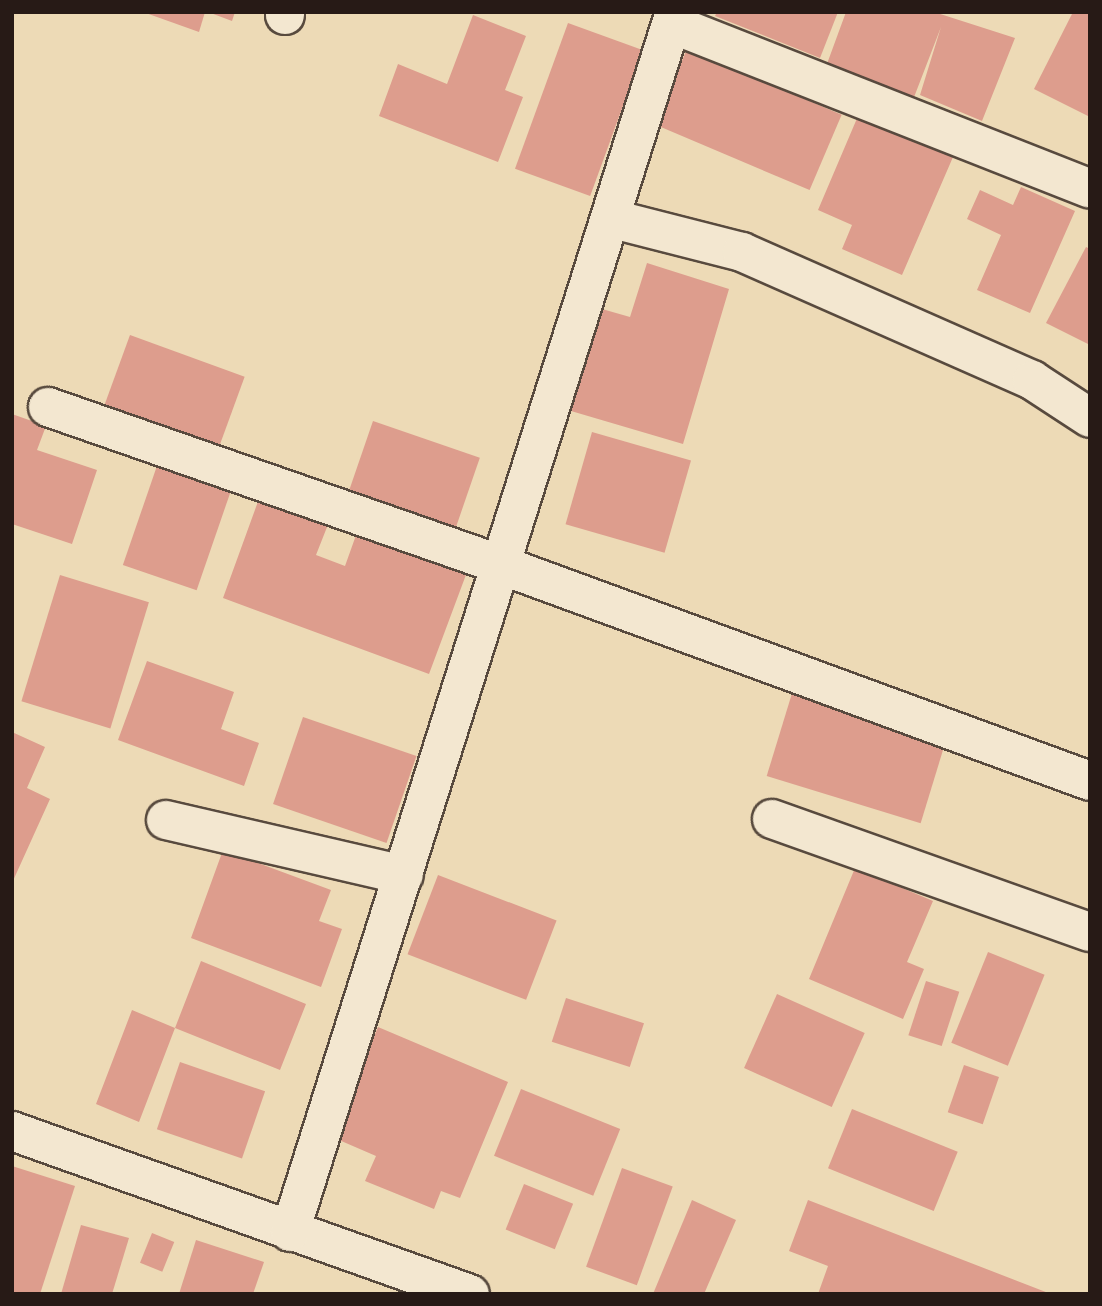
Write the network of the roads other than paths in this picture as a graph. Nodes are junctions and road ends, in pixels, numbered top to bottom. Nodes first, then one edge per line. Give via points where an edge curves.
1 (674, 18) edge
2 (1090, 189) edge
3 (612, 219) junction
4 (48, 407) dead end
5 (1090, 418) edge
6 (501, 565) junction
7 (1090, 781) edge
8 (772, 819) dead end
9 (166, 820) dead end
10 (404, 875) junction
11 (1090, 932) edge
12 (12, 1132) edge
13 (290, 1232) junction
14 (470, 1294) edge

1 - 2 street
1 - 3 street
3 - 5 street via 742,251 1032,380
3 - 6 street
4 - 6 street
6 - 7 street
6 - 10 street
8 - 11 street
9 - 10 street
10 - 13 street
12 - 13 street
13 - 14 street

